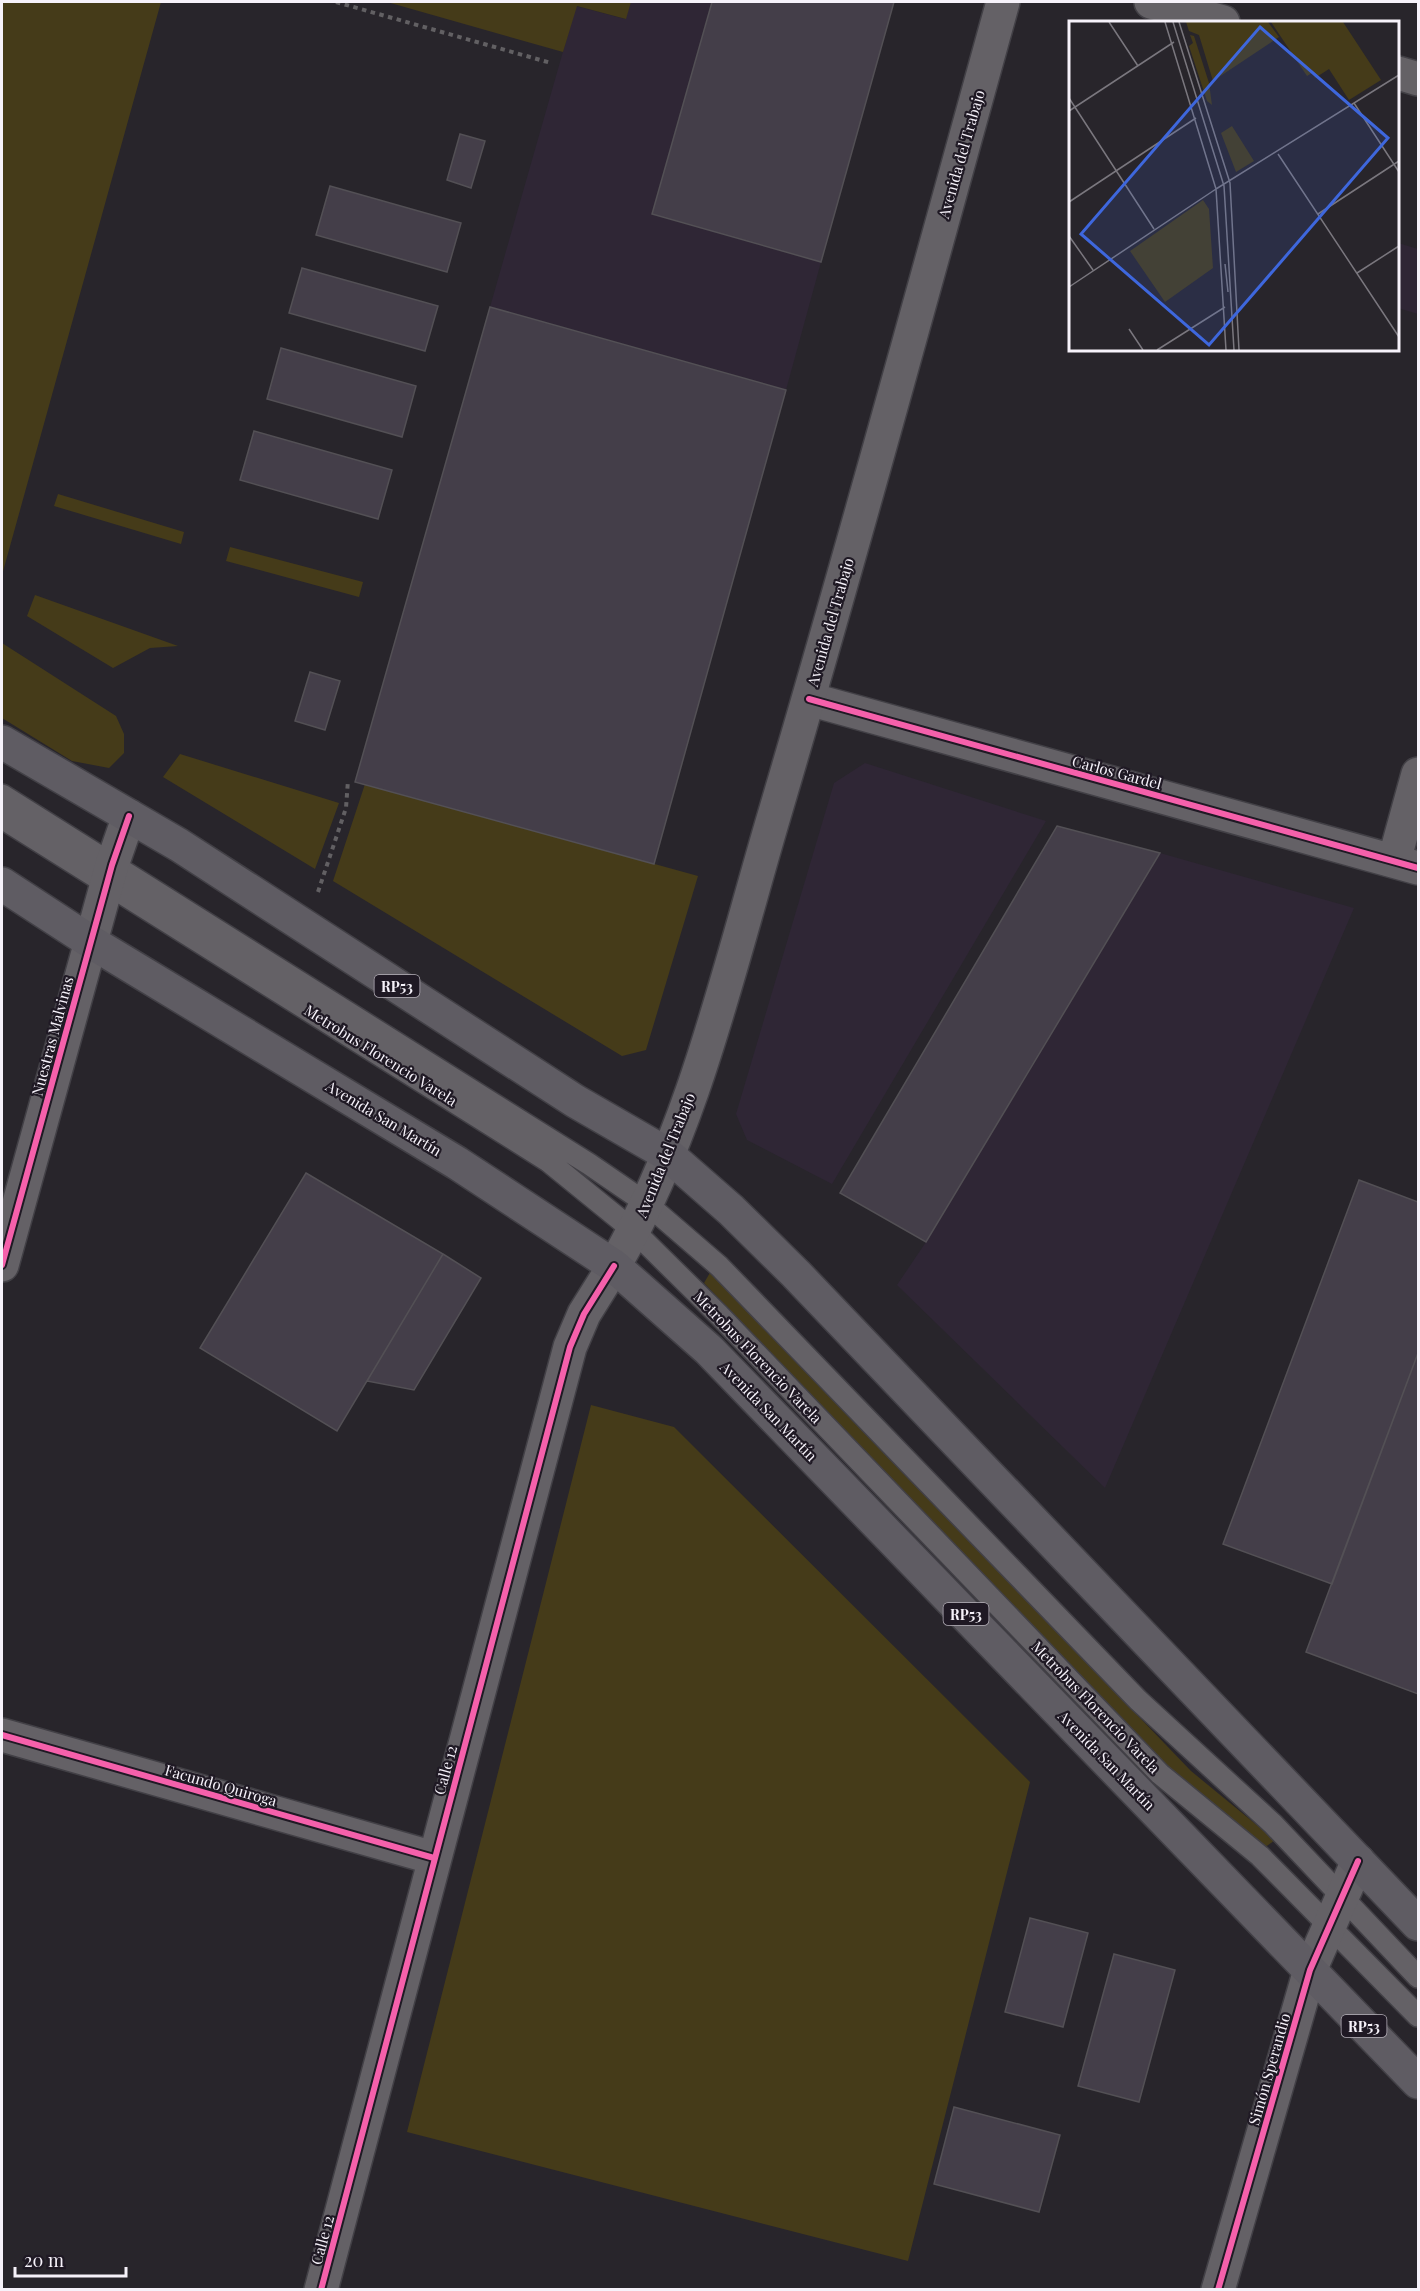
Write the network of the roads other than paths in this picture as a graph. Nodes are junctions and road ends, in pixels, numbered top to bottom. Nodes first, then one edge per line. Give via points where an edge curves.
1 (1003, 2) edge
2 (1151, 2) edge
3 (1219, 21) edge
4 (1399, 73) edge
5 (1419, 79) edge
6 (809, 699) junction
7 (2, 742) edge
8 (1419, 774) edge
9 (2, 795) edge
10 (129, 816) junction
11 (2, 818) edge
12 (1406, 864) edge
13 (110, 875) junction
14 (2, 884) edge
15 (91, 942) junction
16 (667, 1154) junction
17 (640, 1217) junction
18 (2, 1264) edge
19 (614, 1266) junction
20 (2, 1735) edge
21 (434, 1858) junction
22 (1358, 1861) junction
23 (1336, 1911) junction
24 (1419, 1924) edge
25 (1310, 1970) junction
26 (1419, 1977) edge
27 (1419, 2016) edge
28 (1419, 2082) edge
29 (321, 2289) edge
30 (1218, 2289) edge

1 - 6 street, Avenida del Trabajo
2 - 3 street
4 - 5 street
6 - 12 street, Carlos Gardel
6 - 16 street, Avenida del Trabajo via 686,1111
7 - 10 main road, RP53
8 - 12 street
9 - 13 lane, Metrobus Florencio Varela
10 - 13 street, Nuestras Malvinas
10 - 16 main road, RP53 via 575,1101
11 - 13 lane, Metrobus Florencio Varela
13 - 15 street, Nuestras Malvinas
13 - 17 lane, Metrobus Florencio Varela
13 - 17 lane, Metrobus Florencio Varela via 589,1164
14 - 15 main road, Avenida San Martín / RP53
15 - 18 street, Nuestras Malvinas
15 - 19 main road, Avenida San Martín / RP53 via 457,1163
16 - 17 street, Avenida del Trabajo
16 - 22 main road, RP53 via 796,1274
17 - 19 street, Avenida del Trabajo
17 - 23 lane, Metrobus Florencio Varela via 1160,1774 1260,1856
17 - 23 lane, Metrobus Florencio Varela via 719,1266 1138,1700 1273,1824
19 - 21 street, Calle 12 via 584,1314 570,1347
19 - 25 main road, Avenida San Martín / RP53 via 710,1350
20 - 21 street, Facundo Quiroga
21 - 29 street, Calle 12
22 - 23 street, Simón Sperandio
22 - 24 main road, RP53
23 - 25 street, Simón Sperandio
23 - 26 lane, Metrobus Florencio Varela
23 - 27 lane, Metrobus Florencio Varela
25 - 28 main road, Avenida San Martín / RP53
25 - 30 street, Simón Sperandio

